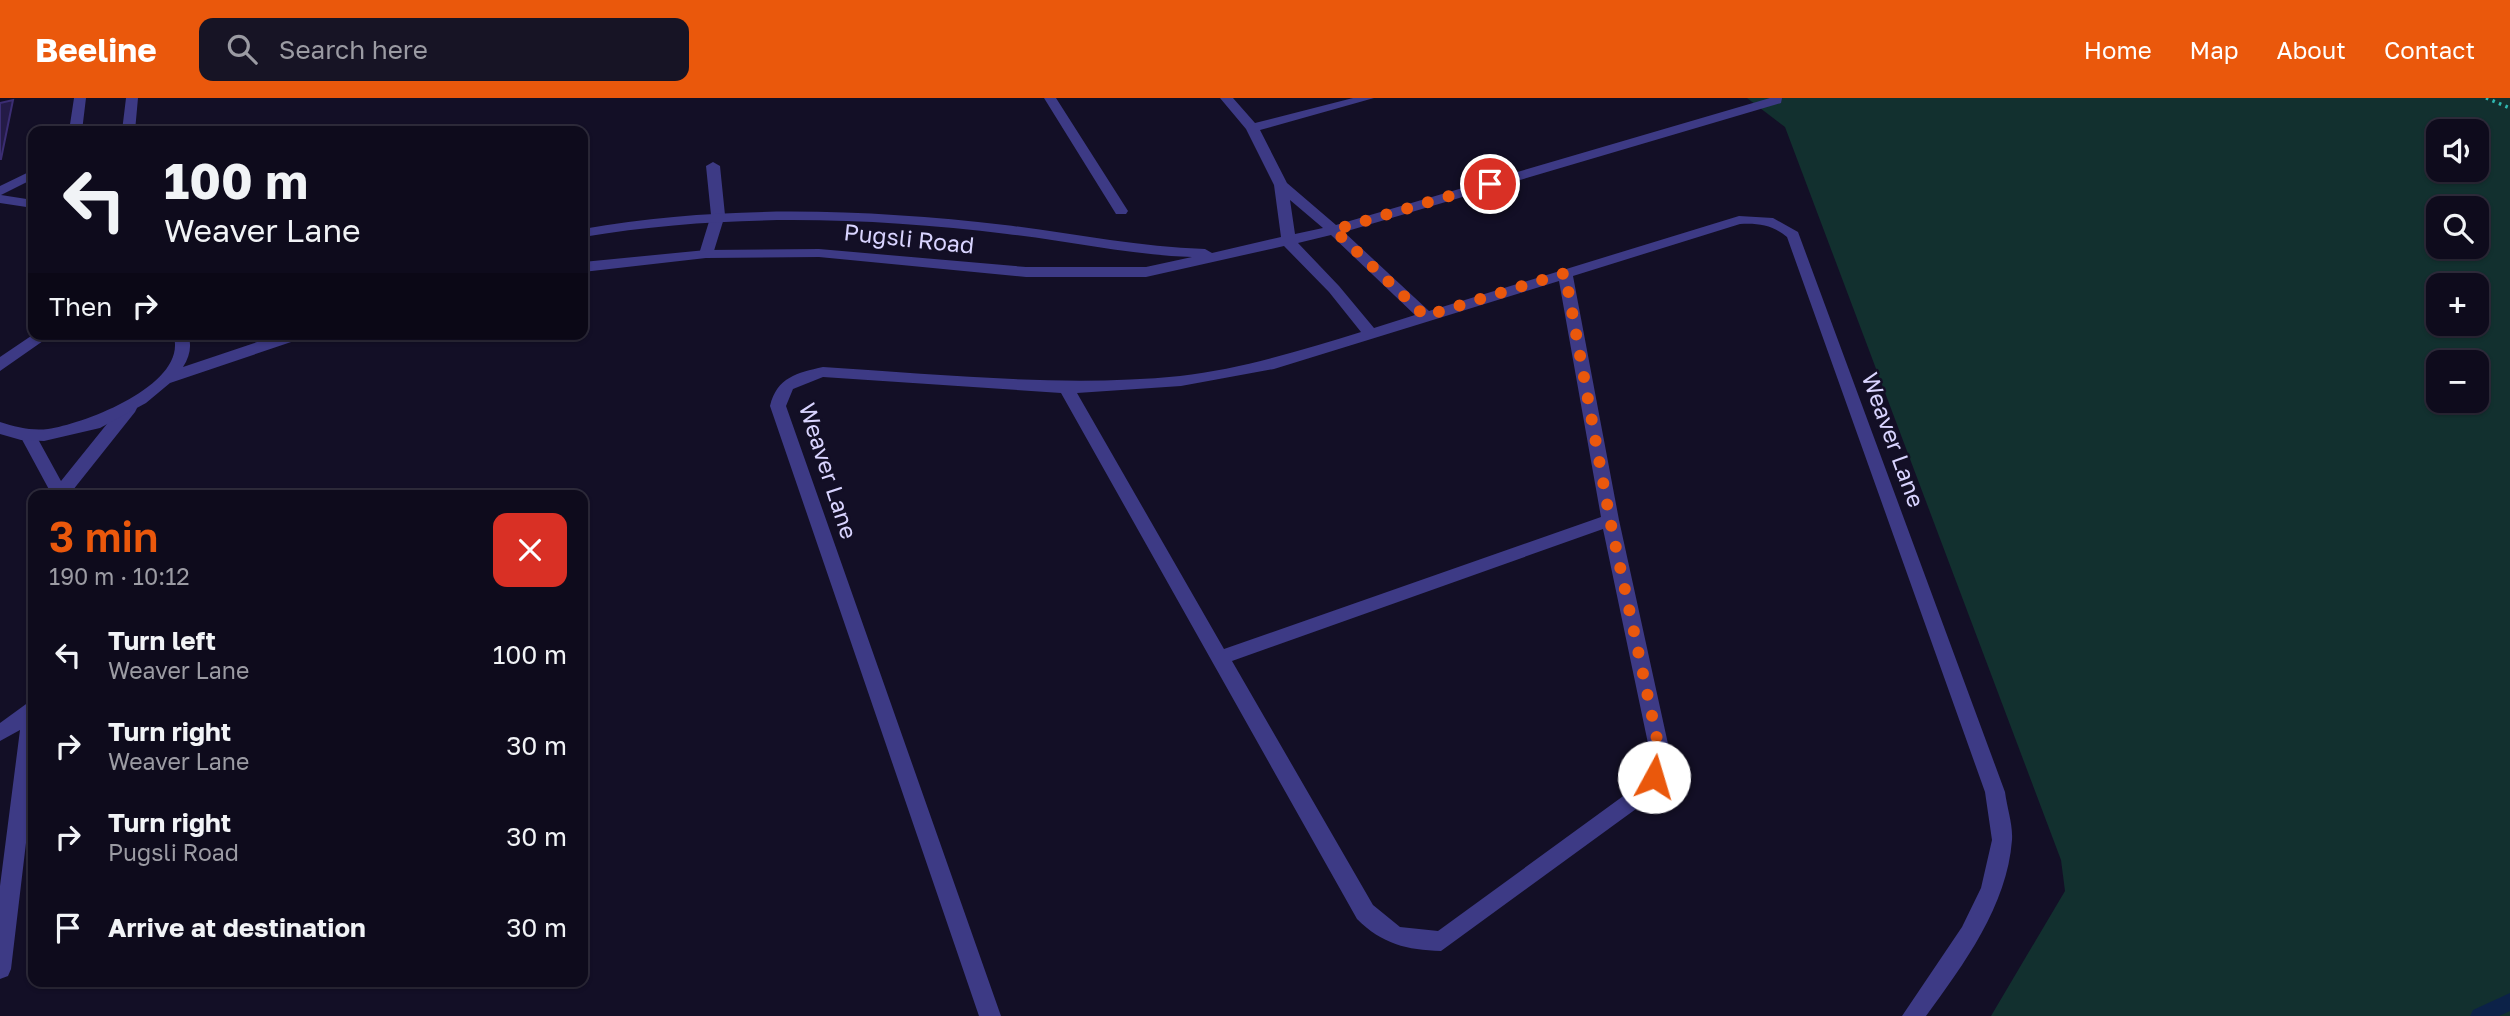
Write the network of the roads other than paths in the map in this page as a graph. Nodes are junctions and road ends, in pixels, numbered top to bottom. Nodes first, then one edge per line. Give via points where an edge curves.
1 (80, 98) edge
2 (132, 98) edge
3 (1049, 98) edge
4 (1227, 98) edge
5 (1368, 98) edge
6 (1777, 100) dead end
7 (77, 126) edge
8 (129, 126) edge
9 (1252, 128) junction
10 (713, 166) dead end
11 (28, 177) edge
12 (1281, 185) junction
13 (0, 191) edge
14 (0, 199) edge
15 (28, 203) edge
16 (1121, 211) dead end
17 (718, 215) junction
18 (1334, 230) junction
19 (588, 232) edge
20 (1289, 242) junction
21 (1229, 253) junction
22 (706, 254) junction
23 (588, 266) edge
24 (1565, 273) junction
25 (1425, 316) junction
26 (1371, 334) junction
27 (28, 336) edge
28 (36, 340) edge
29 (181, 340) edge
30 (280, 340) edge
31 (18, 351) junction
32 (0, 366) edge
33 (168, 378) junction
34 (1066, 388) junction
35 (129, 408) junction
36 (0, 428) edge
37 (27, 434) junction
38 (57, 490) edge
39 (64, 490) edge
40 (1610, 520) junction
41 (1219, 658) junction
42 (28, 713) edge
43 (0, 733) edge
44 (28, 748) edge
45 (0, 969) edge
46 (989, 1016) edge
47 (1913, 1016) edge

1 - 7 street
2 - 8 street
3 - 16 street
4 - 9 street
5 - 9 street
6 - 18 street, Pugsli Road
9 - 12 street
10 - 17 street
11 - 13 street
12 - 18 street
12 - 20 street
14 - 15 street
17 - 19 street, Pugsli Road
17 - 21 street, Pugsli Road via 825,213 960,224 1155,250
17 - 22 street
18 - 20 street, Pugsli Road
18 - 25 street
20 - 21 street, Pugsli Road
20 - 26 street
21 - 22 street, Pugsli Road via 1146,272 1107,274 961,268 818,253
22 - 23 street, Pugsli Road
24 - 25 street, Weaver Lane
24 - 40 street
24 - 47 street, Weaver Lane via 1739,219 1771,221 1793,234 1995,792 2002,837 1998,869 1968,939
25 - 26 street, Weaver Lane
26 - 34 street, Weaver Lane via 1274,364 1194,378
27 - 31 street
28 - 31 street
29 - 33 street via 183,351
30 - 33 street
31 - 32 street
33 - 35 street
34 - 41 street
34 - 46 street, Weaver Lane via 823,372 794,380 780,393 778,406
35 - 37 street via 77,428
35 - 39 street
36 - 37 street
37 - 38 street
40 - 41 street
40 - 41 street via 1660,753 1654,777 1644,792 1441,941 1409,940 1383,932 1365,912
42 - 43 street
44 - 45 street

